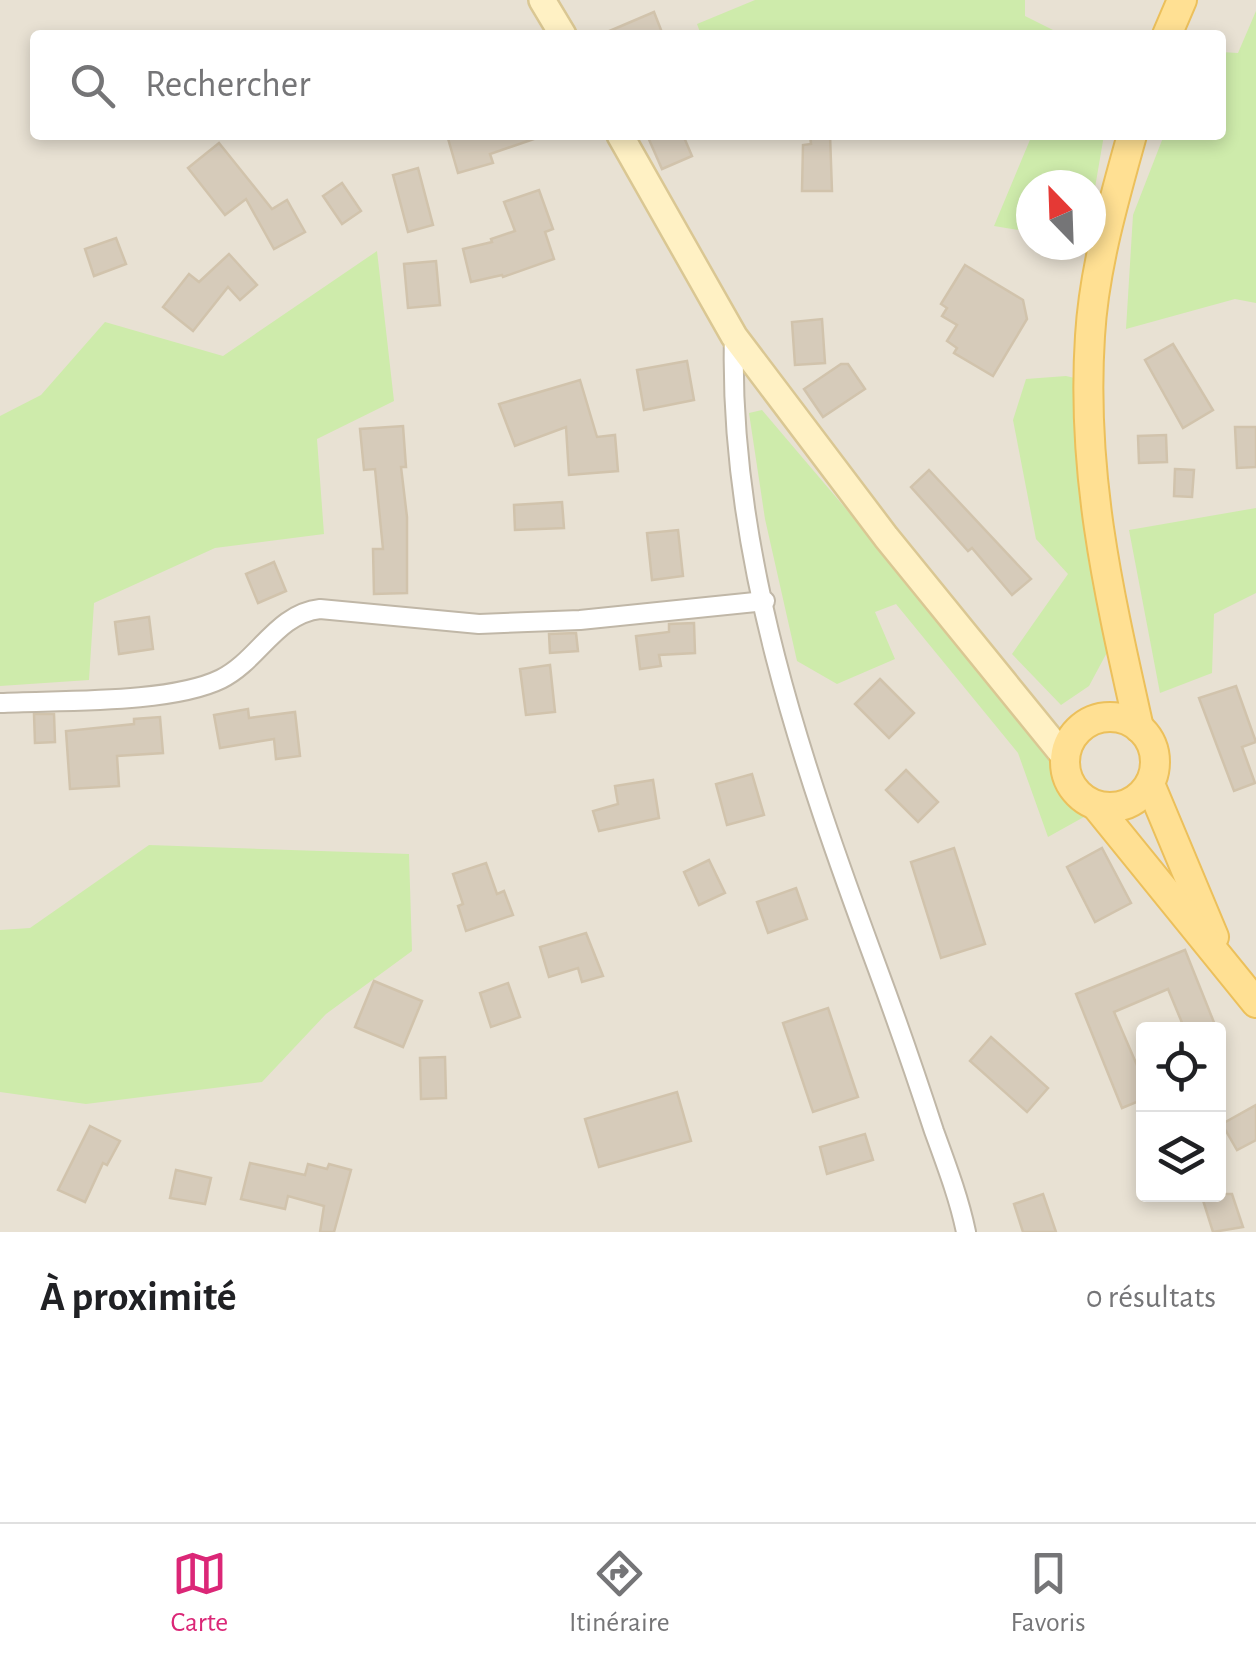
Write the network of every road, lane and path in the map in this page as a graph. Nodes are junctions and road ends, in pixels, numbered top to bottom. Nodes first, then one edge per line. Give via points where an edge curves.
1 (542, 0) edge
2 (1182, 0) edge
3 (559, 30) edge
4 (1170, 30) edge
5 (623, 140) edge
6 (1131, 140) edge
7 (734, 336) junction
8 (764, 601) junction
9 (0, 703) edge
10 (1140, 728) junction
11 (1064, 756) junction
12 (1150, 784) junction
13 (1097, 806) junction
14 (1226, 966) junction
15 (1256, 1002) edge
16 (966, 1232) edge

1 - 3 street
2 - 4 main road
5 - 7 street
6 - 10 main road via 1099,268 1090,336 1091,474 1099,548
7 - 8 street via 737,428
7 - 11 street
8 - 9 street via 478,624 303,611 219,680 132,697
8 - 16 street via 804,765
10 - 11 main road via 1121,718 1086,722
10 - 12 main road via 1155,764
11 - 13 main road via 1080,795
12 - 13 main road via 1117,808
12 - 14 main road
13 - 14 main road
14 - 15 main road

